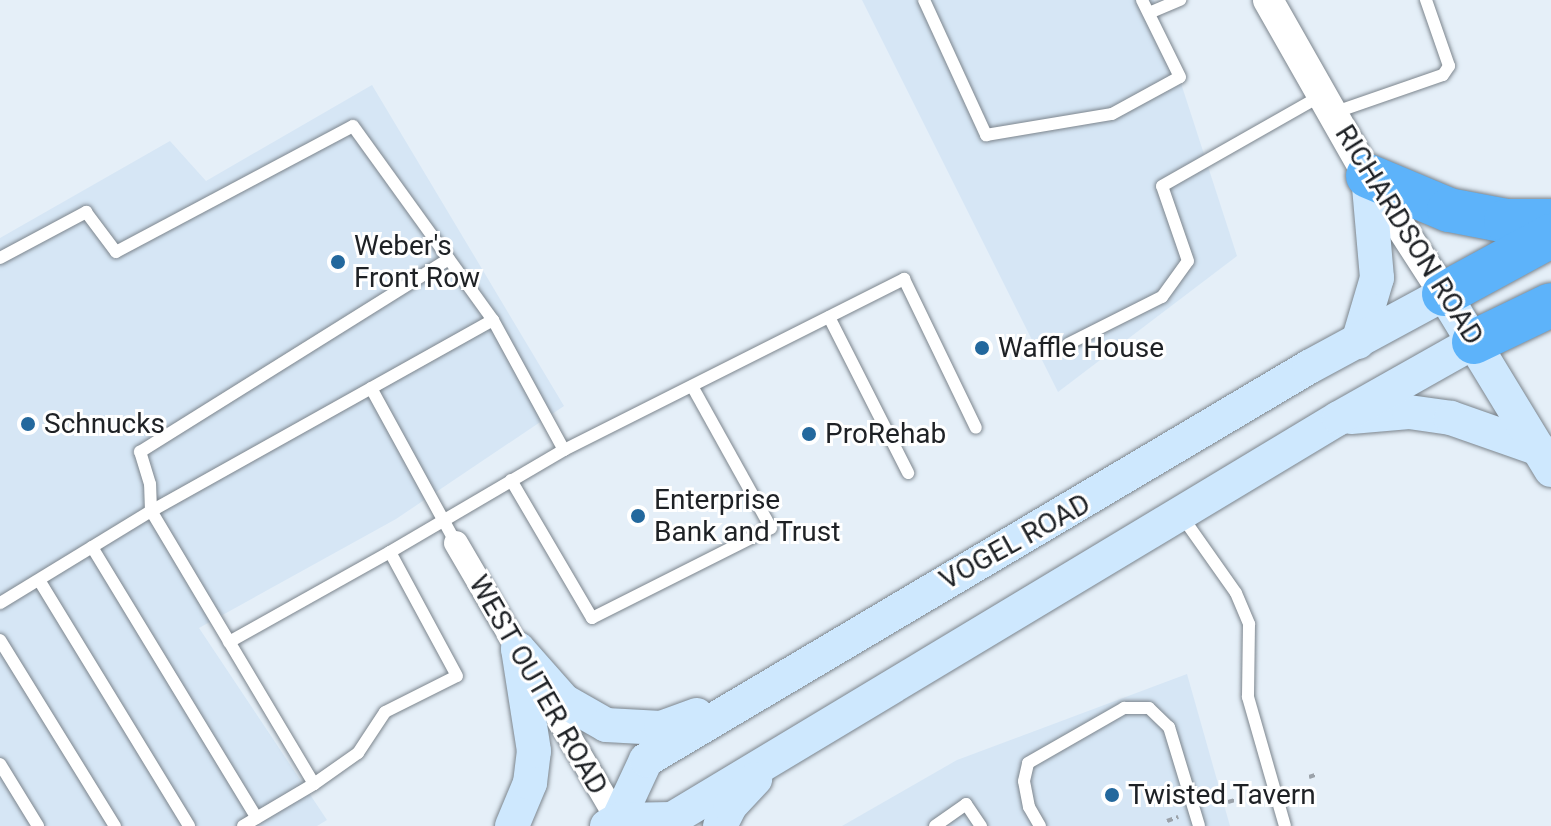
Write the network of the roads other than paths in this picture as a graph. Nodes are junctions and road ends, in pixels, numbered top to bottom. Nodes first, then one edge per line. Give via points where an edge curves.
1 (924, 0) edge
2 (1142, 0) edge
3 (1180, 0) edge
4 (1268, 0) edge
5 (1426, 0) edge
6 (1149, 13) junction
7 (1328, 104) junction
8 (1368, 176) junction
9 (1551, 221) edge
10 (1551, 236) edge
11 (0, 258) edge
12 (449, 259) junction
13 (1444, 294) junction
14 (1551, 305) edge
15 (829, 317) junction
16 (493, 320) junction
17 (1358, 342) junction
18 (1474, 342) junction
19 (1068, 344) dead end
20 (692, 386) junction
21 (371, 388) junction
22 (1339, 418) junction
23 (976, 428) dead end
24 (564, 450) junction
25 (1545, 459) edge
26 (908, 473) dead end
27 (511, 480) junction
28 (151, 511) junction
29 (1181, 515) junction
30 (446, 519) junction
31 (456, 543) joint
32 (92, 547) junction
33 (390, 552) junction
34 (39, 580) junction
35 (0, 603) edge
36 (0, 640) edge
37 (229, 642) junction
38 (518, 649) junction
39 (754, 696) junction
40 (783, 752) junction
41 (0, 764) edge
42 (314, 784) junction
43 (257, 818) junction
44 (615, 824) edge
45 (38, 826) edge
46 (115, 826) edge
47 (189, 826) edge
48 (243, 826) edge
49 (512, 826) edge
50 (720, 826) edge
51 (935, 826) edge
52 (981, 826) edge
53 (1040, 826) edge
54 (1199, 826) edge
55 (1285, 826) edge

1 - 6 lane via 986,135 1112,114 1180,77
2 - 6 lane
3 - 6 lane
4 - 7 street, RICHARDSON ROAD
5 - 7 lane via 1449,66 1443,75
7 - 8 street, RICHARDSON ROAD
7 - 19 lane via 1162,186 1188,261 1162,297
8 - 9 highway via 1449,210 1506,221
8 - 13 street, RICHARDSON ROAD
8 - 17 main road via 1377,278
10 - 13 highway
11 - 12 lane via 86,212 116,252 353,126
12 - 16 lane
12 - 28 lane via 140,452
13 - 17 main road, VOGEL ROAD
13 - 18 main road, RICHARDSON ROAD
14 - 18 highway
15 - 20 lane
15 - 23 lane via 904,279
15 - 26 lane
16 - 21 lane
16 - 24 lane
17 - 39 main road, VOGEL ROAD
18 - 22 main road
18 - 25 main road, RICHARDSON ROAD
20 - 24 lane
20 - 27 lane via 771,528 592,618
21 - 28 lane
21 - 30 lane
22 - 25 main road via 1409,412 1451,418
22 - 29 main road
24 - 27 lane
27 - 30 lane
28 - 32 lane
28 - 37 lane
29 - 40 main road
29 - 55 lane via 1236,593 1249,624 1248,697
30 - 31 lane
30 - 33 lane
31 - 38 street, WEST OUTER ROAD
32 - 34 lane
32 - 43 lane
33 - 37 lane
33 - 42 lane via 457,676 385,712 358,753
34 - 35 lane
34 - 47 lane
36 - 46 lane
37 - 42 lane
38 - 39 main road via 564,701 606,725 661,728
38 - 44 street, WEST OUTER ROAD
38 - 49 main road via 534,751 530,783
39 - 44 main road, VOGEL ROAD via 646,760
40 - 44 main road via 672,819
40 - 50 main road via 730,806
41 - 45 lane
42 - 43 lane
43 - 48 lane
51 - 52 lane via 966,804
53 - 54 lane via 1024,781 1028,763 1124,708 1149,708 1169,727

